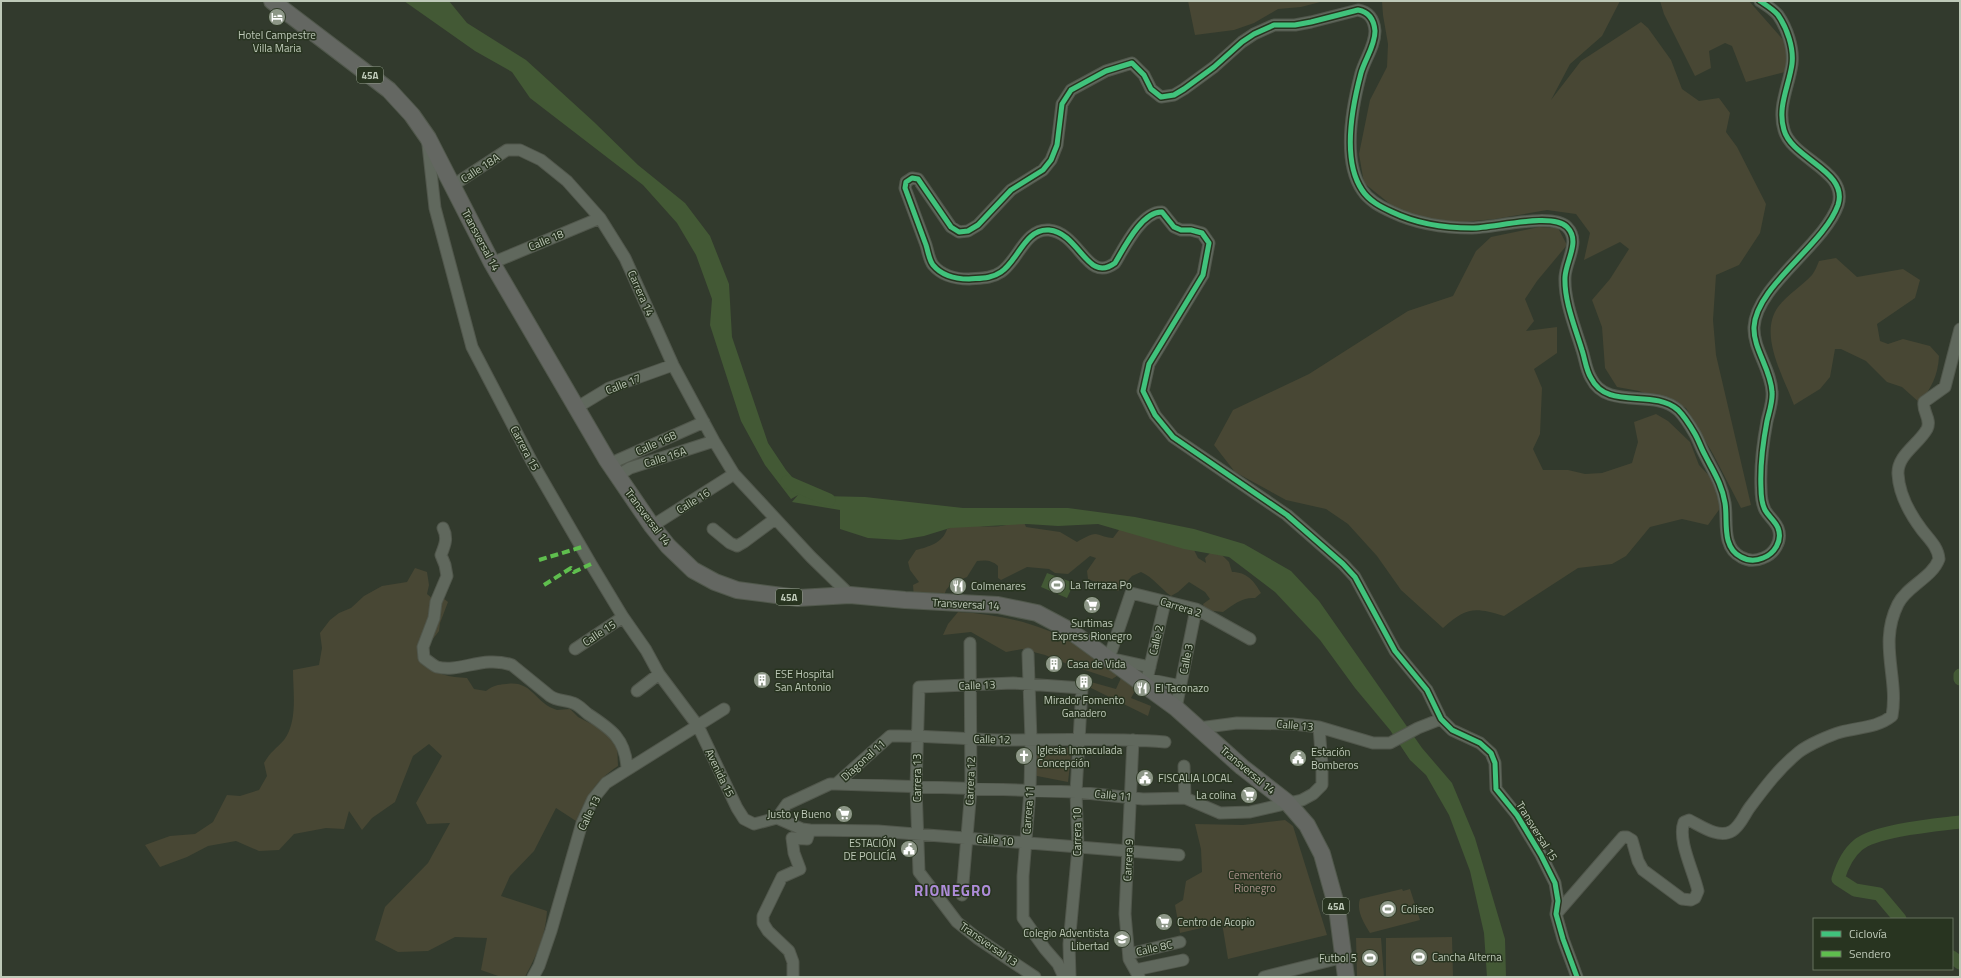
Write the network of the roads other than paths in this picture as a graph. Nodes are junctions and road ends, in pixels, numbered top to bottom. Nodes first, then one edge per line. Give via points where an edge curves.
1 (272, 1) edge
2 (1760, 1) edge
3 (428, 138) junction
4 (507, 150) joint
5 (452, 186) junction
6 (600, 218) junction
7 (492, 263) junction
8 (1960, 330) edge
9 (673, 366) junction
10 (576, 408) junction
11 (704, 422) junction
12 (714, 441) junction
13 (613, 470) junction
14 (734, 474) junction
15 (775, 519) junction
16 (652, 526) junction
17 (443, 528) dead end
18 (713, 529) dead end
19 (850, 595) junction
20 (1165, 602) junction
21 (1196, 609) junction
22 (623, 617) junction
23 (1250, 638) dead end
24 (970, 644) dead end
25 (575, 649) dead end
26 (1028, 654) dead end
27 (1109, 658) junction
28 (1150, 667) junction
29 (659, 674) junction
30 (1029, 684) junction
31 (970, 685) junction
32 (1181, 686) junction
33 (919, 687) joint
34 (1082, 688) joint
35 (637, 691) dead end
36 (1176, 708) junction
37 (724, 709) dead end
38 (1441, 719) junction
39 (698, 726) junction
40 (1319, 727) junction
41 (1199, 728) junction
42 (890, 736) joint
43 (917, 736) junction
44 (972, 739) junction
45 (1031, 740) junction
46 (1079, 740) junction
47 (1133, 740) junction
48 (1165, 742) dead end
49 (1184, 766) dead end
50 (627, 769) junction
51 (836, 784) junction
52 (916, 787) junction
53 (971, 789) junction
54 (1030, 791) junction
55 (1076, 792) junction
56 (1131, 796) junction
57 (1185, 798) junction
58 (1287, 802) junction
59 (777, 818) junction
60 (810, 830) junction
61 (919, 836) junction
62 (967, 838) junction
63 (1026, 842) junction
64 (1078, 848) junction
65 (1129, 851) junction
66 (1179, 856) dead end
67 (919, 869) joint
68 (962, 894) dead end
69 (1556, 914) junction
70 (1180, 942) dead end
71 (1128, 954) junction
72 (1344, 956) junction
73 (1183, 960) dead end
74 (1137, 974) edge
75 (533, 977) edge
76 (793, 977) edge
77 (1035, 977) edge
78 (1064, 977) edge
79 (1070, 977) edge
80 (1264, 977) edge
81 (1346, 977) edge
82 (1577, 977) edge

1 - 3 highway, Transversal 14 / 45A via 389,90 412,115
2 - 38 street via 1778,14 1791,44 1792,62 1782,117 1785,135 1801,154 1831,177 1839,192 1839,199 1837,207 1820,234 1771,290 1759,308 1754,324 1755,336 1773,393 1765,435 1761,489 1765,510 1778,526 1780,536 1770,555 1755,561 1741,557 1733,550 1726,536 1725,502 1718,477 1695,434 1677,409 1657,400 1606,395 1590,377 1568,300 1565,275 1573,240 1570,229 1559,222 1533,220 1476,228 1443,227 1390,212 1371,201 1362,190 1353,171 1350,143 1361,71 1374,31 1372,19 1366,12 1358,10 1295,25 1274,25 1242,42 1174,95 1162,97 1151,89 1144,75 1132,63 1106,71 1071,90 1062,104 1056,145 1051,160 1043,170 1011,190 978,225 968,231 959,232 951,227 918,179 912,178 906,182 905,188 933,264 943,274 952,277 988,278 1001,272 1038,231 1050,230 1062,235 1073,242 1089,262 1101,269 1115,263 1140,224 1152,213 1162,212 1181,230 1202,233 1209,243 1203,275 1150,364 1143,392 1155,415 1173,437 1287,515 1355,577 1395,651 1427,690
3 - 5 highway, Transversal 14 / 45A
3 - 22 street, Carrera 15 via 435,208 472,347 532,462
4 - 5 street, Calle 18A
4 - 6 street, Carrera 14 via 520,150 541,160 567,181
5 - 7 highway, Transversal 14 / 45A
6 - 7 street, Calle 18
6 - 9 street, Carrera 14 via 625,258
7 - 10 highway, Transversal 14 / 45A
8 - 69 street via 1945,387 1924,402 1928,427 1900,461 1898,473 1902,495 1909,510 1935,547 1939,559 1932,570 1898,603 1890,625 1888,649 1894,705 1892,716 1884,722 1840,732 1800,751 1764,788 1732,831 1715,833 1689,820 1684,822 1681,829 1698,890 1695,898 1682,898 1643,870 1632,840 1623,837
9 - 10 street, Calle 17 via 610,388
9 - 11 street, Carrera 14
10 - 13 highway, Transversal 14 / 45A
11 - 12 street, Carrera 14
11 - 13 street, Calle 16B
12 - 13 street, Calle 16A via 630,468
12 - 14 street, Carrera 14
13 - 16 highway, Transversal 14 / 45A
14 - 15 street, Carrera 14
14 - 16 street, Calle 16
15 - 18 street via 737,546
15 - 19 street, Carrera 14
16 - 19 highway, Transversal 14 / 45A via 693,570 737,590 798,598
17 - 50 street via 446,542 441,555 447,576 436,602 434,618 423,647 424,658 436,667 452,668 487,661 512,664 554,699 575,703 608,727 618,737 624,750
19 - 27 highway, Transversal 14 / 45A via 998,605 1037,613 1069,630
20 - 21 street, Carrera 2
20 - 27 street, Carrera 2 via 1131,593
20 - 28 street, Calle 2
21 - 23 street, Carrera 2
21 - 32 street, Calle 3
22 - 25 street, Calle 15
22 - 29 street, Carrera 15
24 - 31 street, Carrera 12
26 - 30 street, Carrera 11
27 - 28 street
27 - 36 highway, Transversal 14 / 45A
28 - 32 street, Calle 2 via 1147,679
29 - 35 street
29 - 39 street, Carrera 15
30 - 31 street, Calle 13
30 - 34 street, Calle 13
30 - 45 street, Carrera 11
31 - 33 street, Calle 13
31 - 44 street, Carrera 12
32 - 36 street, Calle 3
33 - 43 street, Carrera 13
34 - 46 street, Carrera 10
36 - 41 highway, Transversal 14 / 45A
37 - 39 street, Calle 13
38 - 40 street, Calle 13 via 1390,743 1373,743
38 - 69 street, Transversal 15 via 1452,730 1480,742 1491,753 1495,763 1496,789 1517,815 1555,883 1558,901
39 - 50 street, Calle 13
39 - 59 street, Avenida 15 via 744,819 754,824
40 - 41 street, Calle 13 via 1261,723
40 - 58 street, Calle 11 via 1322,785 1302,800
41 - 58 highway, Transversal 14 / 45A
42 - 43 street, Calle 12
42 - 51 street, Diagonal 11
43 - 44 street, Calle 12
43 - 52 street, Carrera 13
44 - 45 street, Calle 12
44 - 53 street, Carrera 12
45 - 46 street, Calle 12
45 - 54 street, Carrera 11
46 - 47 street, Calle 12
46 - 55 street, Carrera 10
47 - 48 street, Calle 12
47 - 56 street, Carrera 9
49 - 57 street
50 - 75 street, Calle 13 via 606,782 584,817 551,931
51 - 52 street, Calle 11
51 - 59 street via 830,784 787,804
52 - 53 street, Calle 11
52 - 61 street, Carrera 13
53 - 54 street, Calle 11
53 - 62 street, Carrera 12
54 - 55 street, Calle 11
54 - 63 street, Carrera 11
55 - 56 street, Calle 11
55 - 64 street, Carrera 10
56 - 57 street, Calle 11
56 - 65 street, Carrera 9
57 - 58 street, Calle 11 via 1220,813 1250,812
58 - 72 highway, Transversal 14 / 45A via 1307,825 1322,854 1336,908
59 - 60 street, Calle 10
60 - 61 street, Calle 10
60 - 76 street via 807,840 792,838 800,869 782,877 763,916 763,923 768,931 789,951 793,962
61 - 62 street, Calle 10
61 - 67 street, Carrera 13
62 - 63 street, Calle 10
62 - 68 street, Carrera 12
63 - 64 street, Calle 10
63 - 78 street, Carrera 11 via 1023,918 1058,964
64 - 65 street, Calle 10
64 - 79 street, Carrera 10 via 1069,944
65 - 66 street, Calle 10
65 - 71 street, Carrera 9 via 1125,914
67 - 77 street, Transversal 13 via 921,876 957,922
69 - 82 street, Transversal 15
70 - 71 street, Calle 8C
71 - 74 street, Carrera 9
72 - 80 street
72 - 81 highway, 45A
73 - 74 street

